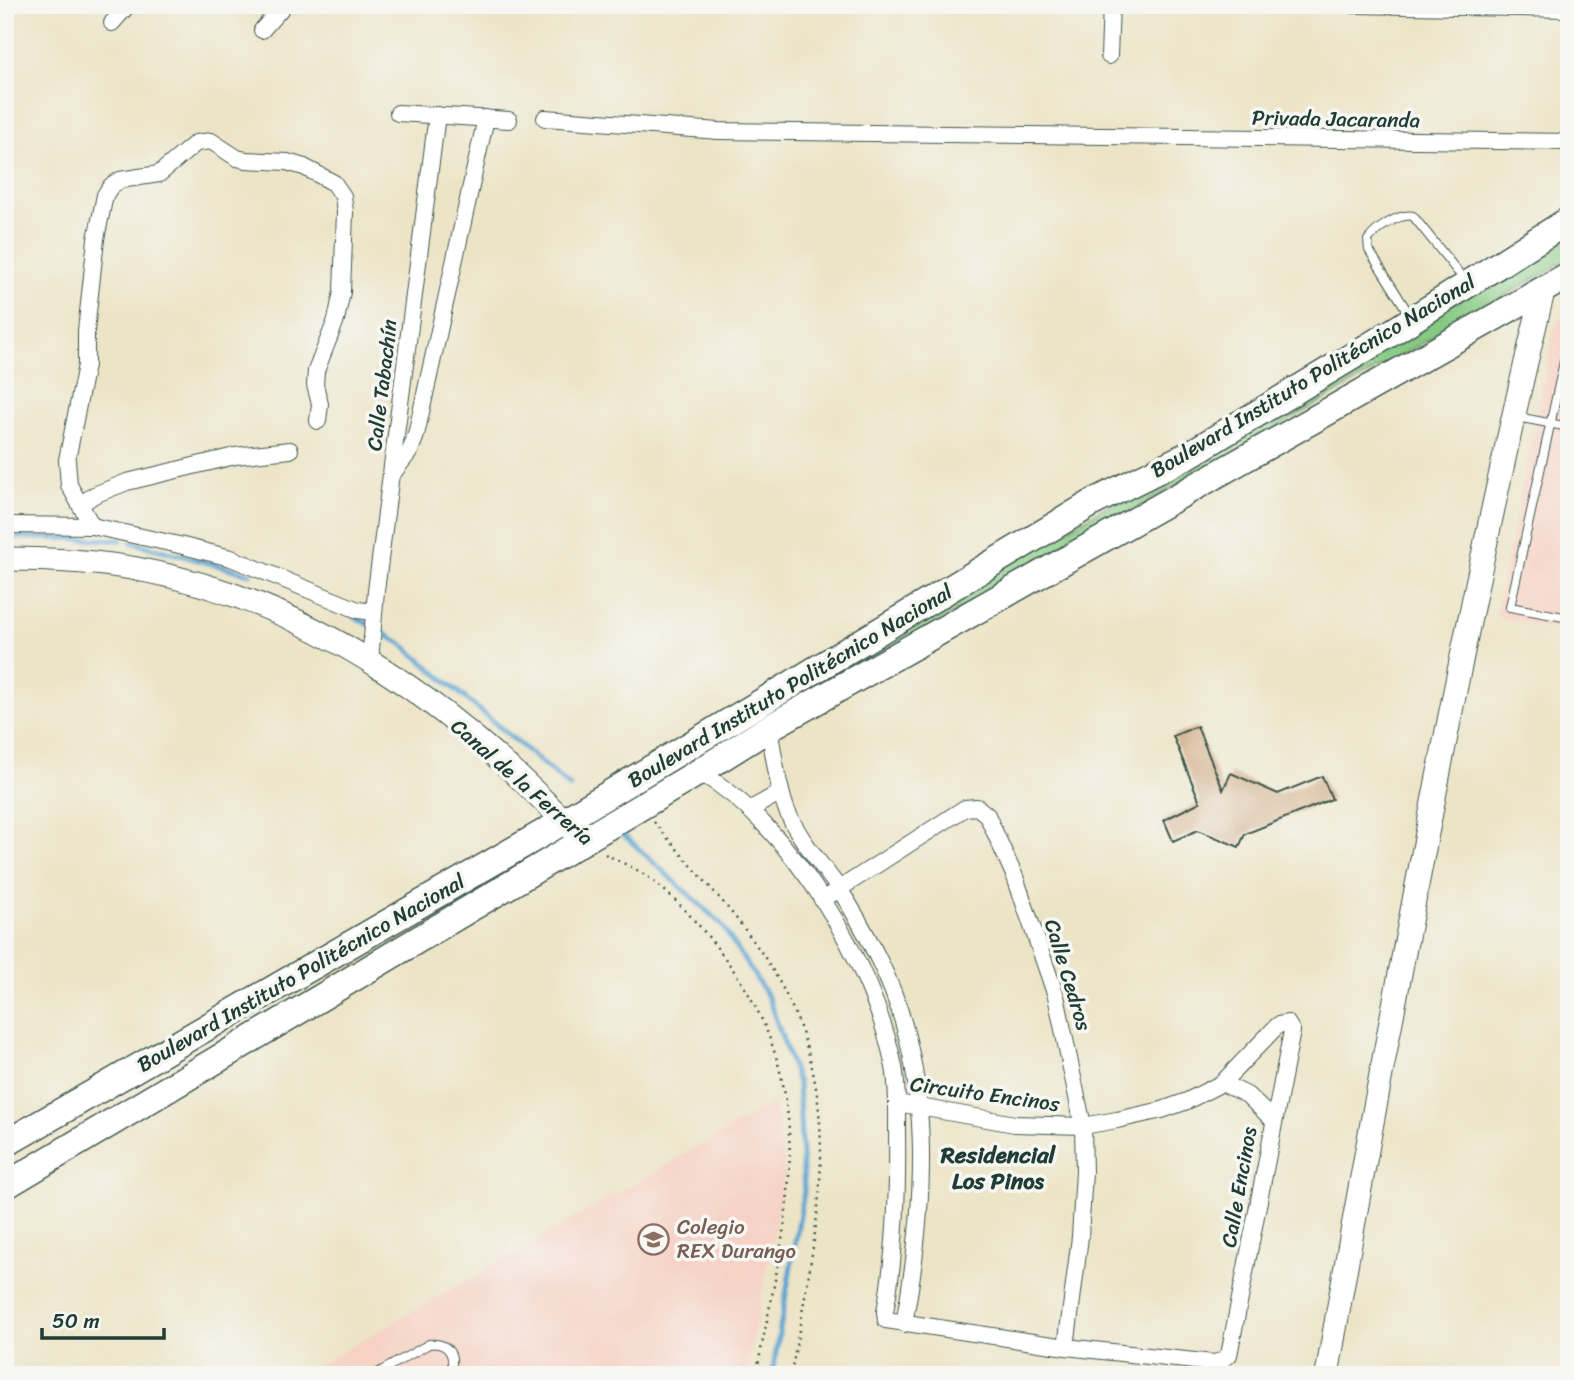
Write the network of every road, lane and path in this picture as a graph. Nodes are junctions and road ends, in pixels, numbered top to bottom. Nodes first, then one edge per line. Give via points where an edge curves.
1 (128, 5) edge
2 (284, 5) edge
3 (1111, 5) edge
4 (1353, 5) edge
5 (1379, 5) edge
6 (1510, 6) edge
7 (1569, 9) edge
8 (112, 23) dead end
9 (262, 30) dead end
10 (1109, 56) dead end
11 (398, 113) dead end
12 (437, 115) junction
13 (486, 118) junction
14 (545, 118) dead end
15 (509, 120) dead end
16 (1569, 142) edge
17 (1569, 220) edge
18 (1569, 275) edge
19 (1468, 284) junction
20 (1544, 288) junction
21 (1412, 319) junction
22 (1569, 339) edge
23 (1512, 416) junction
24 (318, 421) dead end
25 (1549, 423) junction
26 (1569, 427) edge
27 (289, 450) dead end
28 (392, 475) junction
29 (80, 505) junction
30 (5, 525) edge
31 (92, 526) junction
32 (5, 559) edge
33 (1569, 618) edge
34 (373, 622) junction
35 (370, 661) junction
36 (765, 716) junction
37 (699, 772) junction
38 (781, 792) junction
39 (641, 806) junction
40 (749, 810) junction
41 (564, 821) junction
42 (801, 838) junction
43 (583, 841) junction
44 (783, 847) junction
45 (839, 889) junction
46 (822, 900) junction
47 (1287, 1023) joint
48 (1222, 1083) junction
49 (897, 1103) junction
50 (918, 1106) junction
51 (1273, 1120) junction
52 (1083, 1126) junction
53 (5, 1144) edge
54 (5, 1186) edge
55 (904, 1324) junction
56 (1066, 1347) junction
57 (374, 1375) edge
58 (447, 1375) edge
59 (756, 1375) edge
60 (791, 1375) edge
61 (1327, 1375) edge

1 - 8 street
2 - 9 street
3 - 10 street
4 - 5 street
5 - 6 street
6 - 7 street
11 - 12 street
12 - 13 street
12 - 28 street, Calle Tabachín
13 - 15 street
13 - 28 street via 416,435
14 - 16 street, Privada Jacaranda via 719,131
17 - 19 main road, Boulevard Instituto Politécnico Nacional
18 - 20 main road, Boulevard Instituto Politécnico Nacional
19 - 21 main road, Boulevard Instituto Politécnico Nacional
19 - 21 lane via 1413,216 1407,214 1374,232 1366,244 1368,250
20 - 23 street
20 - 36 main road, Boulevard Instituto Politécnico Nacional
21 - 36 main road, Boulevard Instituto Politécnico Nacional via 1190,454 1094,502
22 - 25 lane
23 - 25 lane
23 - 61 street via 1375,1102
24 - 29 street via 316,371 342,292 343,196 334,183 303,167 237,158 211,141 196,143 159,174 120,180 105,195 96,239 86,365 67,460 69,485
25 - 26 lane
25 - 33 lane via 1510,607
27 - 29 street via 235,456 127,481
28 - 34 street, Calle Tabachín
29 - 31 street
30 - 31 street
31 - 34 street via 231,558 358,610
32 - 35 street, Canal de la Ferrería via 104,564 177,578 281,614
34 - 35 street, Calle Tabachín
35 - 41 street, Canal de la Ferrería via 492,753
36 - 37 main road, Boulevard Instituto Politécnico Nacional
36 - 38 street
36 - 41 main road, Boulevard Instituto Politécnico Nacional
37 - 39 main road, Boulevard Instituto Politécnico Nacional
37 - 40 street
38 - 40 street
38 - 42 street
39 - 43 main road, Boulevard Instituto Politécnico Nacional
39 - 60 path via 739,921 765,959 798,1022 810,1064 820,1106 821,1181
40 - 44 street
41 - 43 street, Canal de la Ferrería
41 - 53 main road, Boulevard Instituto Politécnico Nacional
42 - 44 street
42 - 45 street
43 - 54 main road, Boulevard Instituto Politécnico Nacional
43 - 59 path, Canal de la Ferrería via 650,878 713,942 746,986 782,1075 789,1116 788,1200
44 - 46 street
45 - 46 street, Calle Cedros
45 - 50 street via 880,961 895,998 912,1053
45 - 52 street, Calle Cedros via 965,808 984,811 1014,877 1056,996
46 - 49 street via 874,1000 895,1069
47 - 48 street, Circuito Encinos via 1278,1025
47 - 51 street, Calle Encinos via 1292,1031
48 - 51 street via 1247,1095
48 - 52 street, Circuito Encinos via 1162,1110
49 - 50 street, Circuito Encinos
49 - 55 street via 898,1197 884,1316
50 - 52 street, Circuito Encinos via 1016,1124
50 - 55 street via 919,1223
51 - 56 street, Calle Encinos via 1231,1349 1224,1359 1213,1363
52 - 56 street, Calle Cedros via 1080,1237
55 - 56 street
57 - 58 lane via 436,1343 450,1350 453,1359

